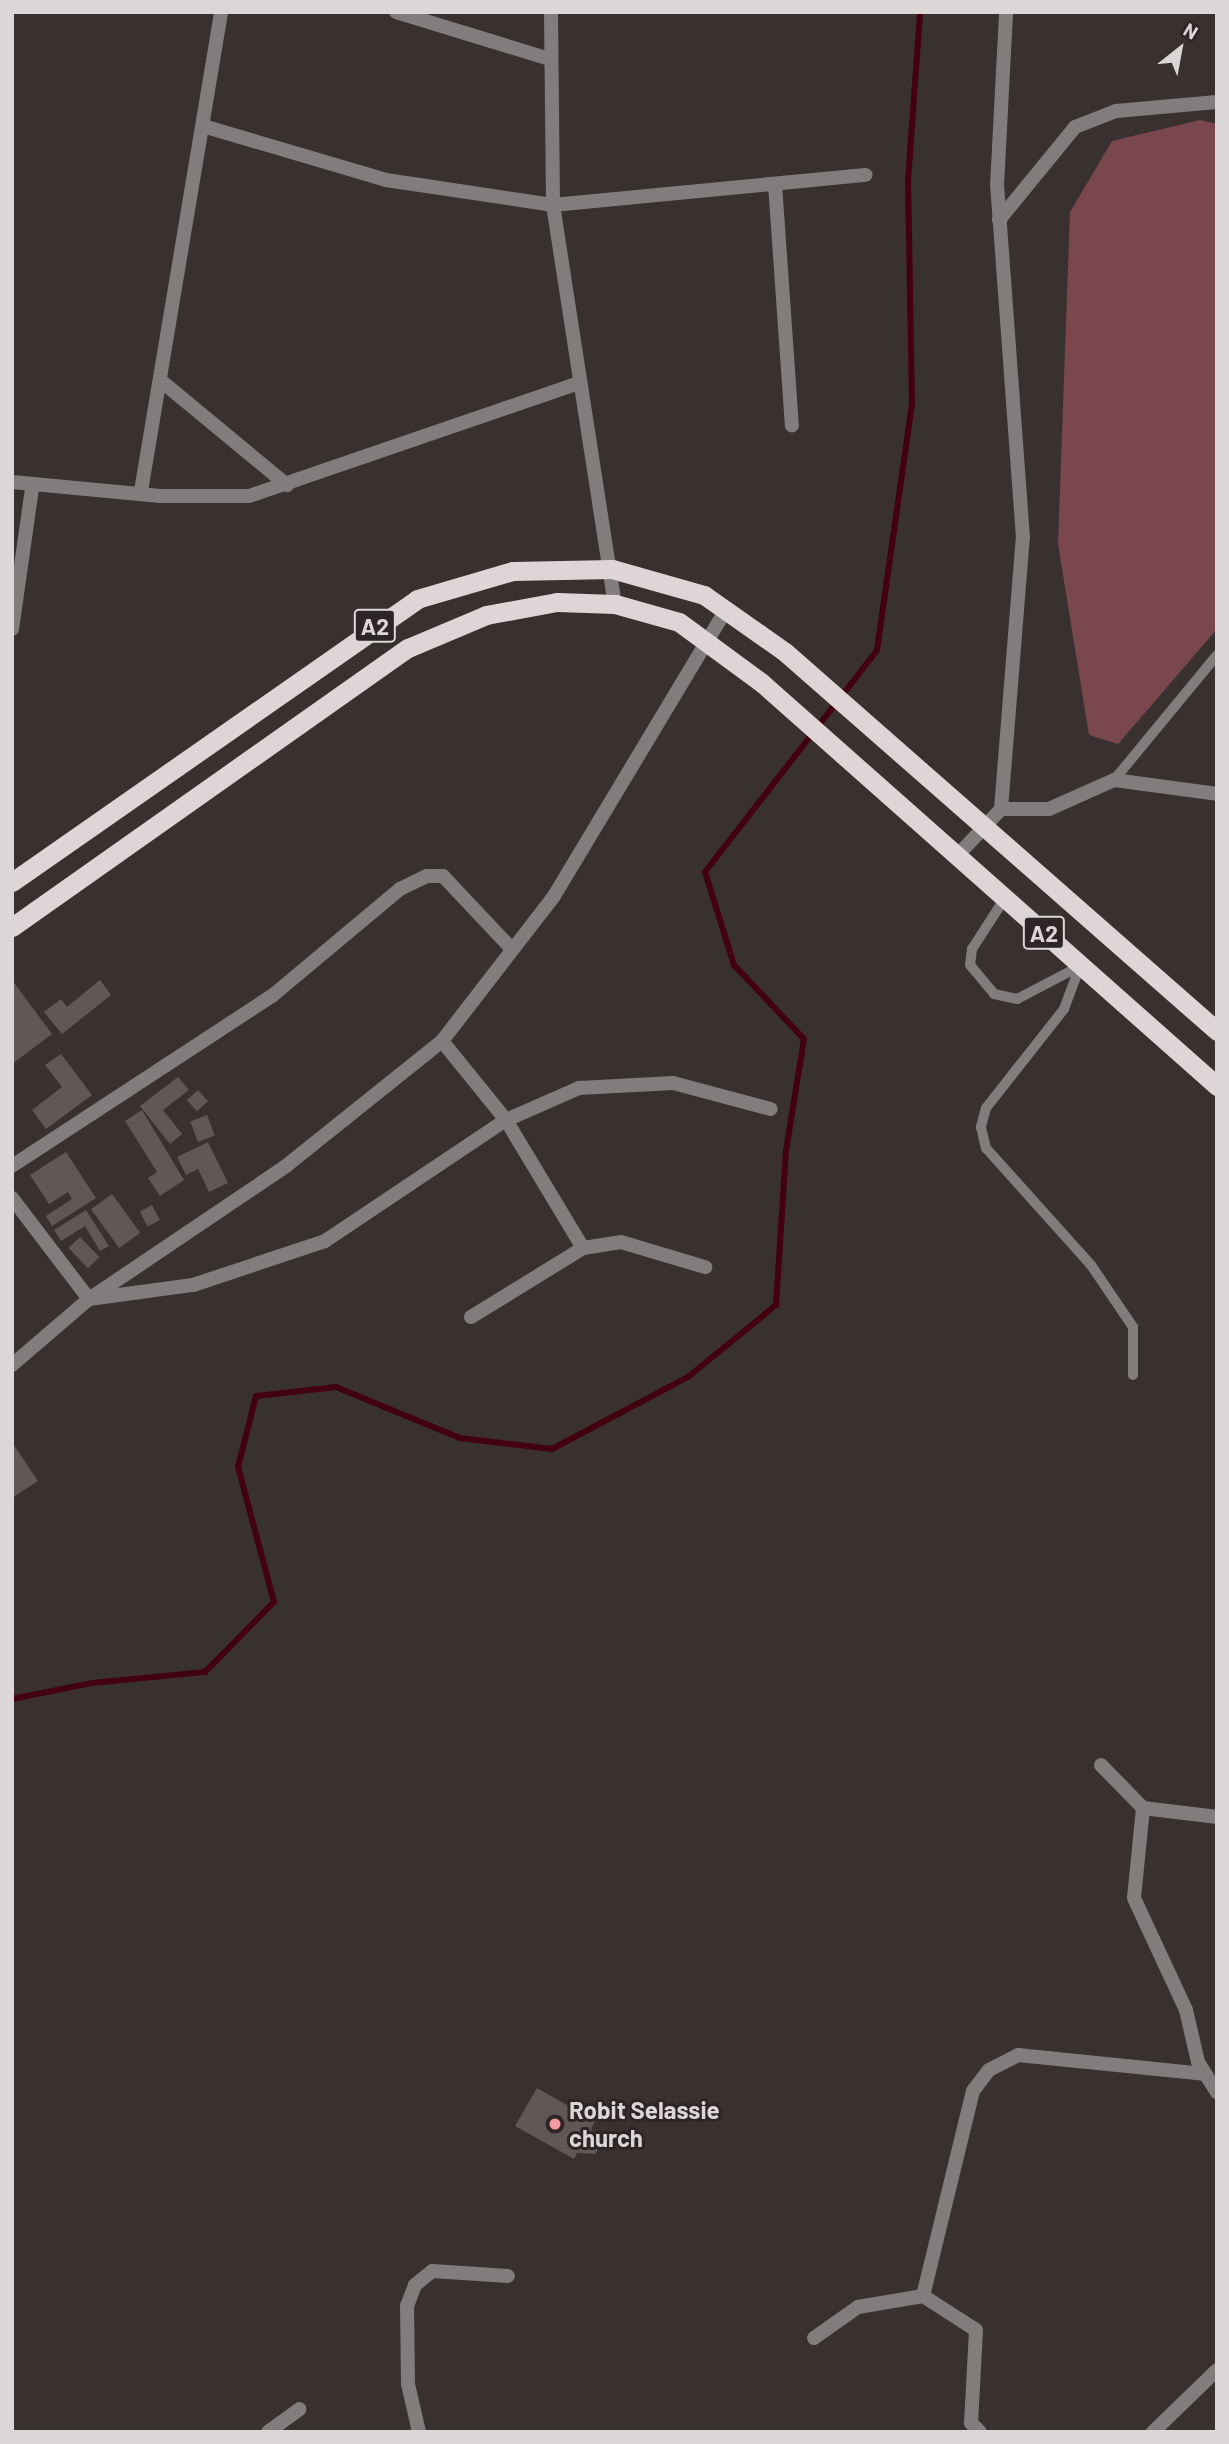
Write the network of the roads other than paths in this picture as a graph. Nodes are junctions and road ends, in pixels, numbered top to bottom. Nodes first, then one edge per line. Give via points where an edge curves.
1 (221, 12) edge
2 (396, 12) edge
3 (551, 12) edge
4 (1006, 12) edge
5 (550, 59) junction
6 (1217, 102) edge
7 (203, 126) junction
8 (866, 174) dead end
9 (775, 184) junction
10 (553, 205) junction
11 (999, 220) junction
12 (160, 380) junction
13 (579, 383) junction
14 (792, 425) dead end
15 (12, 482) edge
16 (287, 485) junction
17 (32, 488) junction
18 (141, 491) junction
19 (612, 569) junction
20 (615, 604) junction
21 (726, 610) junction
22 (12, 629) edge
23 (706, 639) junction
24 (1217, 655) edge
25 (1114, 780) junction
26 (1217, 794) edge
27 (1001, 809) junction
28 (985, 828) junction
29 (958, 855) junction
30 (12, 882) edge
31 (1006, 897) junction
32 (15, 919) edge
33 (510, 947) junction
34 (1080, 966) junction
35 (1217, 1031) edge
36 (442, 1041) junction
37 (1217, 1086) edge
38 (771, 1109) dead end
39 (506, 1120) junction
40 (12, 1166) edge
41 (12, 1198) edge
42 (583, 1248) junction
43 (705, 1267) dead end
44 (89, 1299) junction
45 (471, 1317) dead end
46 (12, 1365) edge
47 (1133, 1375) dead end
48 (1101, 1765) dead end
49 (1143, 1808) junction
50 (1217, 1818) edge
51 (1204, 2074) junction
52 (1217, 2092) edge
53 (509, 2276) dead end
54 (923, 2296) junction
55 (814, 2338) dead end
56 (1217, 2370) edge
57 (300, 2409) dead end
58 (268, 2432) edge
59 (419, 2432) edge
60 (980, 2432) edge
61 (1153, 2432) edge

1 - 7 street
2 - 5 street
3 - 5 street
4 - 11 street
5 - 10 street
6 - 11 street via 1116,111 1075,127
7 - 10 street via 386,180
7 - 12 street
8 - 9 street
9 - 10 street
9 - 14 street
10 - 13 street
11 - 27 street via 1023,538
12 - 16 street
12 - 18 street
13 - 16 street
13 - 19 street
15 - 17 street
16 - 18 street via 249,496
17 - 18 street
17 - 22 street
19 - 20 street
19 - 21 highway, A2 via 704,595
19 - 30 highway, A2 via 513,571 417,599
20 - 23 highway, A2 via 679,622
20 - 32 highway, A2 via 557,602 486,615 408,648
21 - 23 street
21 - 28 highway, A2 via 785,652
23 - 29 highway, A2
23 - 33 street via 554,896
24 - 25 lane
25 - 26 street
25 - 27 street via 1049,809
27 - 28 street
28 - 29 street
28 - 35 highway, A2
29 - 31 highway, A2
31 - 34 highway, A2
31 - 34 lane via 972,948 970,965 994,994 1017,999
33 - 36 street
33 - 40 street via 443,877 427,876 400,889 272,996
34 - 37 highway, A2
34 - 47 lane via 1065,1009 986,1108 981,1127 986,1148 1091,1265 1133,1327
36 - 39 street
36 - 44 street via 286,1166
38 - 39 street via 673,1083 579,1088
39 - 42 street
39 - 44 street via 325,1241 193,1285
41 - 44 street
42 - 43 street via 621,1242
42 - 45 street
44 - 46 street
48 - 49 street
49 - 50 street
49 - 51 street via 1134,1898 1186,2010
51 - 52 street
51 - 54 street via 1018,2055 996,2065 973,2091
53 - 59 street via 432,2271 415,2285 407,2306 408,2384
54 - 55 street via 858,2307
54 - 60 street via 976,2330 971,2423
56 - 61 street
57 - 58 street

